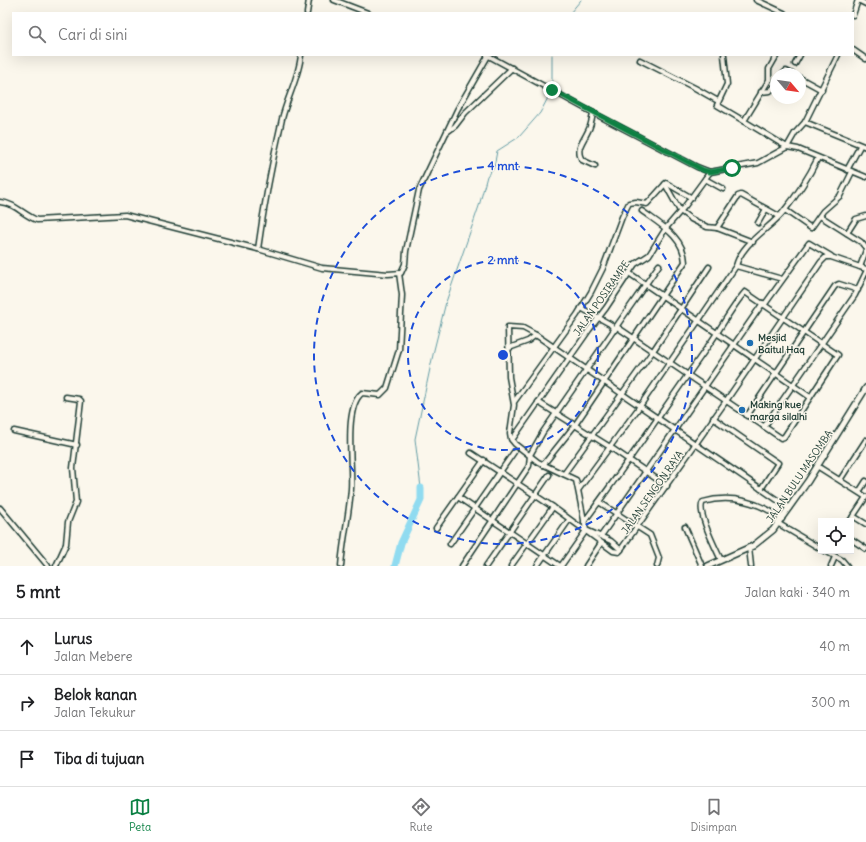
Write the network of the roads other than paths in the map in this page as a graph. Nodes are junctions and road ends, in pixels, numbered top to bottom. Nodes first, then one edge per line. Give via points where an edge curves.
1 (309, 0) edge
2 (334, 0) edge
3 (756, 0) edge
4 (858, 0) edge
5 (866, 4) edge
6 (307, 12) edge
7 (365, 12) edge
8 (782, 12) edge
9 (854, 12) edge
10 (854, 51) edge
11 (301, 56) edge
12 (486, 56) edge
13 (489, 56) edge
14 (724, 56) edge
15 (776, 56) edge
16 (799, 56) edge
17 (838, 56) edge
18 (866, 58) edge
19 (640, 60) dead end
20 (795, 64) dead end
21 (512, 68) junction
22 (806, 81) edge
23 (822, 90) junction
24 (770, 91) edge
25 (761, 92) junction
26 (718, 101) junction
27 (593, 113) junction
28 (744, 121) junction
29 (805, 122) junction
30 (446, 133) junction
31 (860, 146) junction
32 (787, 147) junction
33 (866, 147) edge
34 (818, 158) junction
35 (595, 166) dead end
36 (847, 170) junction
37 (710, 172) junction
38 (852, 172) junction
39 (866, 177) edge
40 (705, 178) junction
41 (665, 184) junction
42 (723, 189) dead end
43 (692, 198) junction
44 (0, 202) edge
45 (766, 209) junction
46 (785, 210) junction
47 (642, 211) dead end
48 (680, 211) junction
49 (779, 216) junction
50 (820, 216) junction
51 (866, 216) edge
52 (758, 223) dead end
53 (666, 228) junction
54 (717, 228) junction
55 (847, 233) junction
56 (753, 242) junction
57 (258, 249) junction
58 (866, 249) edge
59 (831, 257) junction
60 (660, 265) dead end
61 (736, 266) junction
62 (709, 267) dead end
63 (860, 267) junction
64 (866, 269) edge
65 (866, 272) edge
66 (399, 273) junction
67 (628, 273) junction
68 (782, 279) junction
69 (646, 285) junction
70 (858, 290) junction
71 (663, 296) junction
72 (764, 303) junction
73 (581, 308) junction
74 (681, 309) junction
75 (783, 317) junction
76 (599, 318) junction
77 (699, 321) junction
78 (616, 328) junction
79 (804, 331) junction
80 (717, 333) junction
81 (536, 335) junction
82 (634, 339) junction
83 (823, 344) junction
84 (734, 345) junction
85 (553, 346) junction
86 (509, 348) junction
87 (653, 351) junction
88 (569, 358) junction
89 (754, 359) junction
90 (670, 363) junction
91 (587, 369) junction
92 (775, 373) junction
93 (687, 376) junction
94 (604, 382) junction
95 (792, 385) junction
96 (705, 387) junction
97 (866, 388) edge
98 (622, 394) junction
99 (66, 397) dead end
100 (810, 397) junction
101 (726, 401) junction
102 (513, 402) junction
103 (538, 402) junction
104 (640, 406) junction
105 (556, 413) junction
106 (747, 416) junction
107 (658, 418) junction
108 (714, 418) junction
109 (575, 425) junction
110 (764, 428) junction
111 (675, 430) junction
112 (14, 431) dead end
113 (592, 436) junction
114 (512, 440) junction
115 (866, 440) edge
116 (695, 443) junction
117 (77, 446) junction
118 (610, 447) junction
119 (514, 452) dead end
120 (471, 453) dead end
121 (530, 455) junction
122 (628, 459) junction
123 (484, 460) junction
124 (543, 465) junction
125 (817, 466) junction
126 (646, 471) junction
127 (501, 472) junction
128 (564, 474) junction
129 (549, 475) dead end
130 (840, 480) junction
131 (866, 481) edge
132 (518, 484) junction
133 (667, 486) junction
134 (579, 489) junction
135 (761, 489) junction
136 (858, 492) junction
137 (535, 495) junction
138 (458, 497) junction
139 (599, 502) junction
140 (553, 507) junction
141 (0, 508) edge
142 (476, 508) junction
143 (789, 508) junction
144 (616, 514) junction
145 (853, 516) joint
146 (493, 519) junction
147 (569, 520) junction
148 (780, 521) junction
149 (584, 522) junction
150 (866, 524) edge
151 (685, 527) dead end
152 (436, 528) dead end
153 (637, 528) junction
154 (510, 532) junction
155 (585, 532) junction
156 (601, 536) junction
157 (854, 541) edge
158 (528, 543) junction
159 (602, 543) junction
160 (450, 544) dead end
161 (749, 547) junction
162 (818, 547) edge
163 (866, 549) edge
164 (622, 550) junction
165 (830, 554) edge
166 (544, 555) junction
167 (836, 557) junction
168 (721, 560) junction
169 (48, 566) edge
170 (56, 566) edge
171 (341, 566) edge
172 (462, 566) edge
173 (486, 566) edge
174 (511, 566) edge
175 (537, 566) edge
176 (560, 566) edge
177 (586, 566) edge
178 (657, 566) edge
179 (702, 566) edge
180 (708, 566) edge
181 (751, 566) edge
182 (831, 566) edge
183 (847, 566) edge

1 - 6 street
2 - 7 street
3 - 8 street
4 - 5 street
4 - 9 street
10 - 18 street
11 - 57 street via 282,120 263,205
12 - 30 street
13 - 21 street
14 - 26 street via 727,84
15 - 25 street via 769,70 770,78
16 - 20 street
17 - 23 street
19 - 26 street
21 - 27 street
21 - 30 street
22 - 23 street
23 - 29 street
24 - 25 street
25 - 28 street
26 - 28 street via 717,105
27 - 35 street via 589,130 580,145 580,154 582,160
27 - 37 street
28 - 32 street
29 - 31 street
29 - 32 street
30 - 66 street via 419,190 404,268
31 - 33 street
31 - 36 street
32 - 34 street
32 - 37 street via 758,163
34 - 36 street
34 - 46 street via 804,184
36 - 38 street
37 - 40 street, JALAN POSIRAMPE
38 - 39 street
38 - 50 street via 840,196
40 - 42 street
40 - 43 street, JALAN POSIRAMPE
41 - 43 street
41 - 48 street
41 - 73 street via 646,204 629,203 600,274
43 - 48 street, JALAN POSIRAMPE
44 - 57 street via 12,204 37,220 123,215
45 - 49 street
45 - 52 street
45 - 54 street via 740,195
46 - 49 street
46 - 50 street via 810,228
47 - 53 street
48 - 53 street, JALAN POSIRAMPE
48 - 54 street via 707,227
49 - 56 street
50 - 55 street
51 - 55 street via 856,219
53 - 67 street, JALAN POSIRAMPE via 649,255 637,261
53 - 71 street via 680,243 685,262
54 - 56 street
55 - 58 street
56 - 61 street via 742,251
57 - 66 street via 322,268
58 - 63 street
59 - 63 street
59 - 68 street via 810,242
59 - 75 street, JALAN SENGON RAYA via 826,257 821,262
60 - 69 street
61 - 68 street
61 - 77 street
62 - 74 street
63 - 64 street
65 - 70 street
66 - 171 street via 402,295 400,336 387,388 380,395 362,393 355,402 350,432 351,487
67 - 69 street
67 - 76 street, JALAN POSIRAMPE
68 - 72 street
69 - 71 street
69 - 78 street
70 - 79 street via 837,284
70 - 83 street
71 - 74 street
71 - 82 street
72 - 75 street
72 - 80 street via 745,292
72 - 84 street
73 - 76 street
73 - 85 street
74 - 77 street
74 - 87 street
75 - 79 street
75 - 89 street, JALAN SENGON RAYA
76 - 78 street
76 - 88 street, JALAN POSIRAMPE
77 - 80 street
77 - 90 street
78 - 82 street
78 - 91 street
79 - 83 street
79 - 92 street
80 - 84 street
80 - 93 street
81 - 85 street
81 - 86 street
81 - 86 street via 523,328 508,327
82 - 87 street
82 - 94 street
83 - 95 street
83 - 100 street via 838,354 838,357
84 - 89 street
84 - 96 street
85 - 88 street
85 - 102 street
86 - 102 street via 509,377
87 - 90 street
87 - 98 street
88 - 91 street
88 - 103 street, JALAN POSIRAMPE
89 - 92 street
89 - 101 street, JALAN SENGON RAYA
90 - 93 street
90 - 104 street
91 - 94 street
91 - 105 street
92 - 95 street
92 - 106 street
93 - 96 street
93 - 107 street
94 - 98 street
94 - 109 street
95 - 100 street
95 - 110 street
96 - 101 street
96 - 111 street
97 - 125 street, JALAN BULU MASOMBA
98 - 104 street
98 - 113 street
99 - 117 street via 81,401
100 - 110 street via 784,437 781,438
101 - 106 street
101 - 108 street, JALAN SENGON RAYA
102 - 114 street via 510,433
103 - 105 street
103 - 114 street, JALAN POSIRAMPE
104 - 107 street
104 - 118 street
105 - 109 street
105 - 121 street
106 - 110 street
107 - 111 street
107 - 122 street
108 - 116 street, JALAN SENGON RAYA
108 - 135 street via 778,462
109 - 113 street
109 - 124 street
111 - 116 street
111 - 126 street
112 - 117 street
113 - 118 street
113 - 128 street
114 - 121 street
115 - 130 street
116 - 133 street, JALAN SENGON RAYA
116 - 135 street
117 - 170 street via 73,477 76,502 68,522 66,544
118 - 122 street
118 - 134 street
119 - 127 street
120 - 123 street
121 - 124 street
121 - 132 street via 529,466
122 - 126 street
122 - 139 street
123 - 127 street
123 - 138 street
124 - 128 street
125 - 130 street
125 - 143 street, JALAN BULU MASOMBA
126 - 133 street
126 - 144 street
127 - 132 street
127 - 142 street
128 - 134 street via 576,480
129 - 137 street
130 - 136 street
131 - 136 street
132 - 137 street
132 - 146 street
133 - 153 street, JALAN SENGON RAYA
134 - 149 street
135 - 143 street
136 - 145 street via 866,497
137 - 140 street
137 - 154 street
138 - 142 street
138 - 152 street
139 - 144 street
139 - 149 street
140 - 147 street
140 - 158 street
141 - 169 street
142 - 146 street
142 - 160 street
143 - 148 street, JALAN BULU MASOMBA
144 - 153 street
144 - 156 street
145 - 150 street
146 - 154 street
146 - 172 street
147 - 155 street
147 - 166 street
148 - 161 street, JALAN BULU MASOMBA via 768,535
148 - 162 street
148 - 168 street via 762,506 746,501 717,499 703,502 701,507 705,523
149 - 156 street via 587,532
151 - 179 street
153 - 164 street, JALAN SENGON RAYA
153 - 178 street via 650,535 659,558
154 - 158 street
154 - 173 street
155 - 159 street
155 - 176 street
156 - 164 street
157 - 163 street
158 - 166 street
158 - 174 street
159 - 164 street via 615,553
159 - 177 street
161 - 168 street, JALAN BULU MASOMBA
161 - 181 street
165 - 167 street
166 - 175 street
166 - 176 street
167 - 182 street
167 - 183 street
168 - 180 street, JALAN BULU MASOMBA

